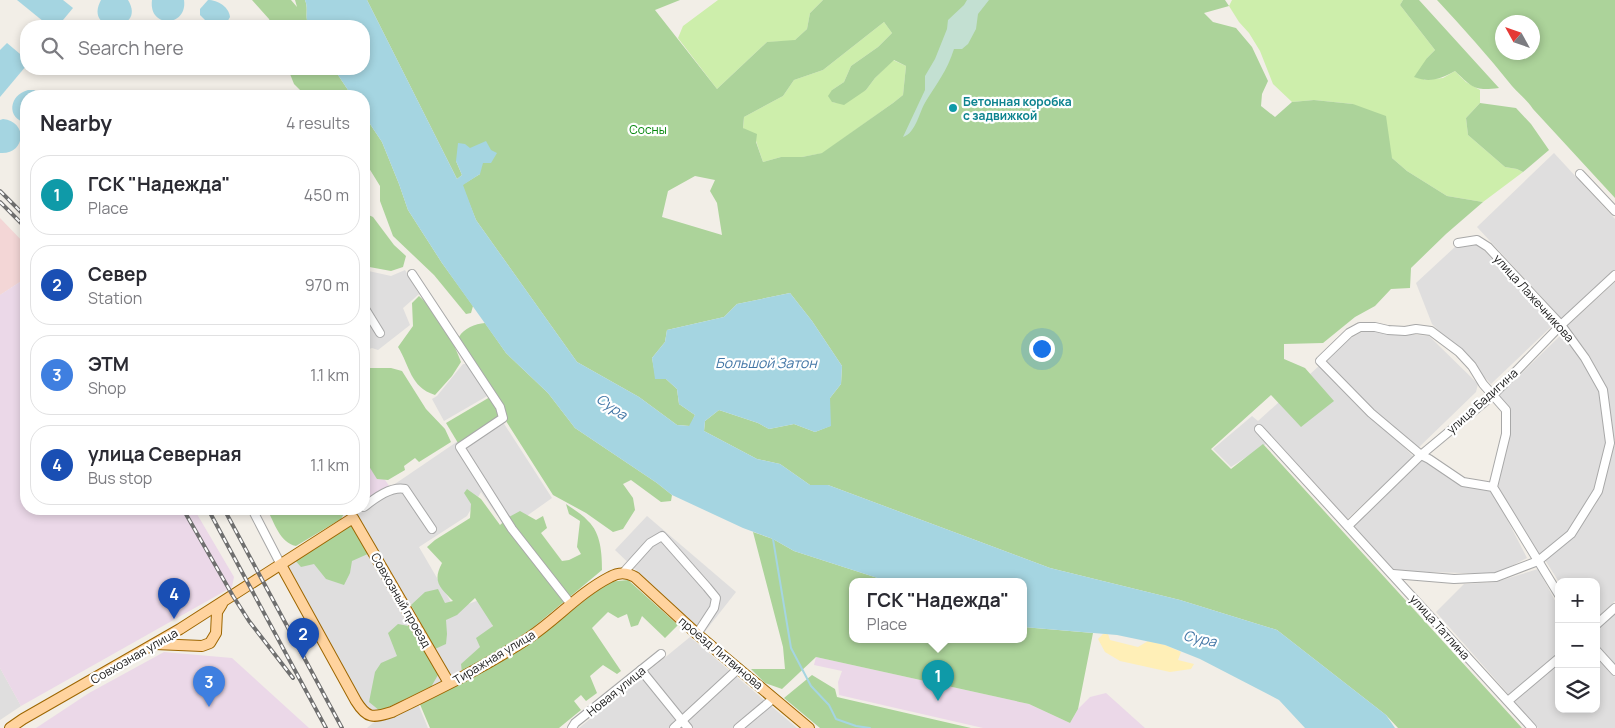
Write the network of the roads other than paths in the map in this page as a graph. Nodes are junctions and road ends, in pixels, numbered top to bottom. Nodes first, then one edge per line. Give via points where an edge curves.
1 (1580, 174) dead end
2 (1615, 211) edge
3 (1458, 243) dead end
4 (412, 274) dead end
5 (1615, 275) edge
6 (370, 317) edge
7 (1561, 325) junction
8 (380, 333) dead end
9 (1493, 395) junction
10 (1259, 429) dead end
11 (1613, 443) edge
12 (1421, 456) junction
13 (1493, 488) junction
14 (370, 503) edge
15 (255, 515) edge
16 (356, 515) edge
17 (353, 518) junction
18 (1348, 526) junction
19 (432, 529) dead end
20 (1538, 562) junction
21 (281, 564) junction
22 (623, 572) junction
23 (1392, 574) junction
24 (1555, 589) edge
25 (224, 601) junction
26 (570, 603) junction
27 (1615, 608) edge
28 (199, 617) junction
29 (1598, 623) edge
30 (215, 627) junction
31 (698, 634) junction
32 (155, 644) junction
33 (661, 654) dead end
34 (1600, 654) edge
35 (1555, 661) edge
36 (739, 668) junction
37 (641, 670) junction
38 (1615, 670) edge
39 (449, 683) junction
40 (774, 698) junction
41 (1508, 701) junction
42 (682, 721) junction
43 (10, 728) edge
44 (572, 728) edge
45 (674, 728) edge
46 (688, 728) edge
47 (738, 728) edge
48 (809, 728) edge
49 (1532, 728) edge

1 - 2 street
3 - 7 street, улица Лажечникова via 1477,240 1488,248
4 - 26 street via 500,407 503,418 460,447 512,529
5 - 7 street, улица Бадигина
6 - 8 street
7 - 9 street, улица Бадигина
7 - 11 street, улица Лажечникова via 1603,390
9 - 12 street, улица Бадигина
9 - 12 street via 1459,352 1431,331 1360,327 1349,333 1320,362 1371,413
9 - 13 street via 1506,410 1506,434
10 - 18 street, улица Татлина
11 - 20 street, улица Лажечникова via 1598,491 1571,534
12 - 13 street via 1463,482
12 - 18 street, улица Бадигина
13 - 20 street
14 - 19 street via 392,489 405,489
15 - 21 street
16 - 17 street
17 - 21 main road, Совхозная улица
17 - 39 main road, Совхозный проезд
18 - 23 street, улица Татлина
20 - 23 street, улица Лажечникова via 1496,577 1454,580
20 - 24 street
21 - 25 main road, Совхозная улица
21 - 39 main road, Тиражная улица via 364,713 380,716 392,712
22 - 26 main road, Тиражная улица via 610,576
22 - 31 main road, проезд Литвинова via 636,577
22 - 31 street via 650,543 662,536 716,598 714,608
23 - 41 street, улица Татлина
25 - 28 main road, Совхозная улица
25 - 30 main road via 217,612
26 - 39 main road, Тиражная улица via 532,636
27 - 29 street
28 - 30 main road via 208,619
28 - 32 main road, Совхозная улица
30 - 32 main road via 215,636 206,645
31 - 36 main road, проезд Литвинова
32 - 43 main road, Совхозная улица
33 - 37 street, Новая улица
34 - 38 street
35 - 41 street
36 - 40 main road, проезд Литвинова
36 - 42 street
37 - 42 street
37 - 44 street, Новая улица
40 - 47 street
40 - 48 main road, проезд Литвинова
41 - 49 street, улица Татлина
42 - 45 street
42 - 46 street

